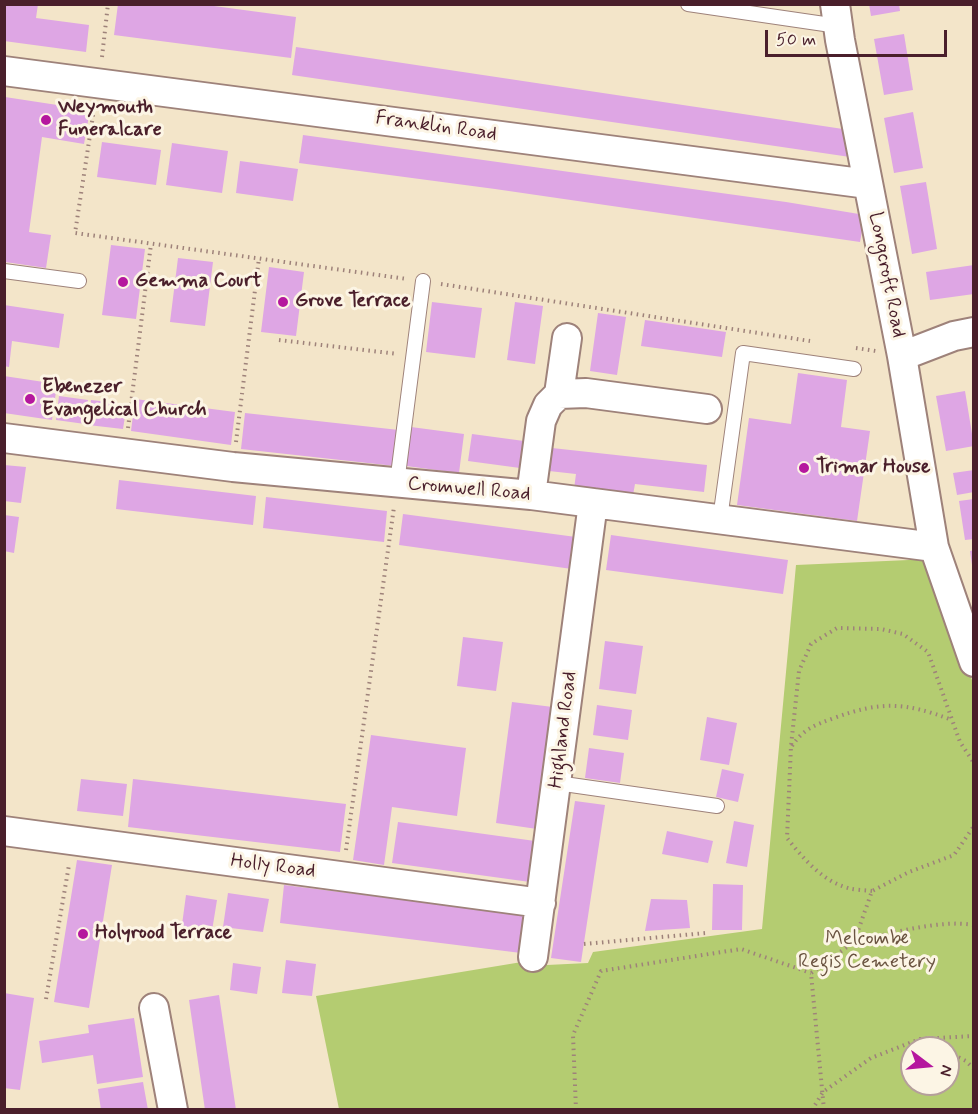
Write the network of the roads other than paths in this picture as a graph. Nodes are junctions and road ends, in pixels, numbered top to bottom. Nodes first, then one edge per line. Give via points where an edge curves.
1 (688, 4) edge
2 (837, 15) edge
3 (4, 70) edge
4 (868, 184) junction
5 (4, 271) edge
6 (79, 280) dead end
7 (423, 281) road end
8 (974, 332) edge
9 (567, 338) dead end
10 (902, 356) junction
11 (854, 369) dead end
12 (559, 394) junction
13 (707, 409) dead end
14 (4, 438) edge
15 (398, 483) junction
16 (531, 495) junction
17 (593, 503) junction
18 (720, 519) junction
19 (934, 547) junction
20 (974, 662) edge
21 (557, 783) junction
22 (717, 806) dead end
23 (4, 831) edge
24 (542, 903) junction
25 (533, 957) dead end
26 (154, 1008) dead end
27 (173, 1110) edge

1 - 2 lane
2 - 4 street, Longcroft Road
3 - 4 street, Franklin Road
4 - 10 street, Longcroft Road
5 - 6 lane
7 - 15 lane
8 - 10 street
9 - 12 street
10 - 19 street, Longcroft Road
11 - 18 lane via 743,353
12 - 13 street via 586,393
12 - 16 street via 548,405 541,422
14 - 15 street, Cromwell Road
15 - 16 street, Cromwell Road
16 - 17 street, Cromwell Road
17 - 18 street, Cromwell Road
17 - 21 street, Highland Road
18 - 19 street, Cromwell Road
19 - 20 street, Longcroft Road
21 - 22 lane
21 - 24 street, Highland Road
23 - 24 street, Holly Road
24 - 25 street, Highland Road
26 - 27 street

